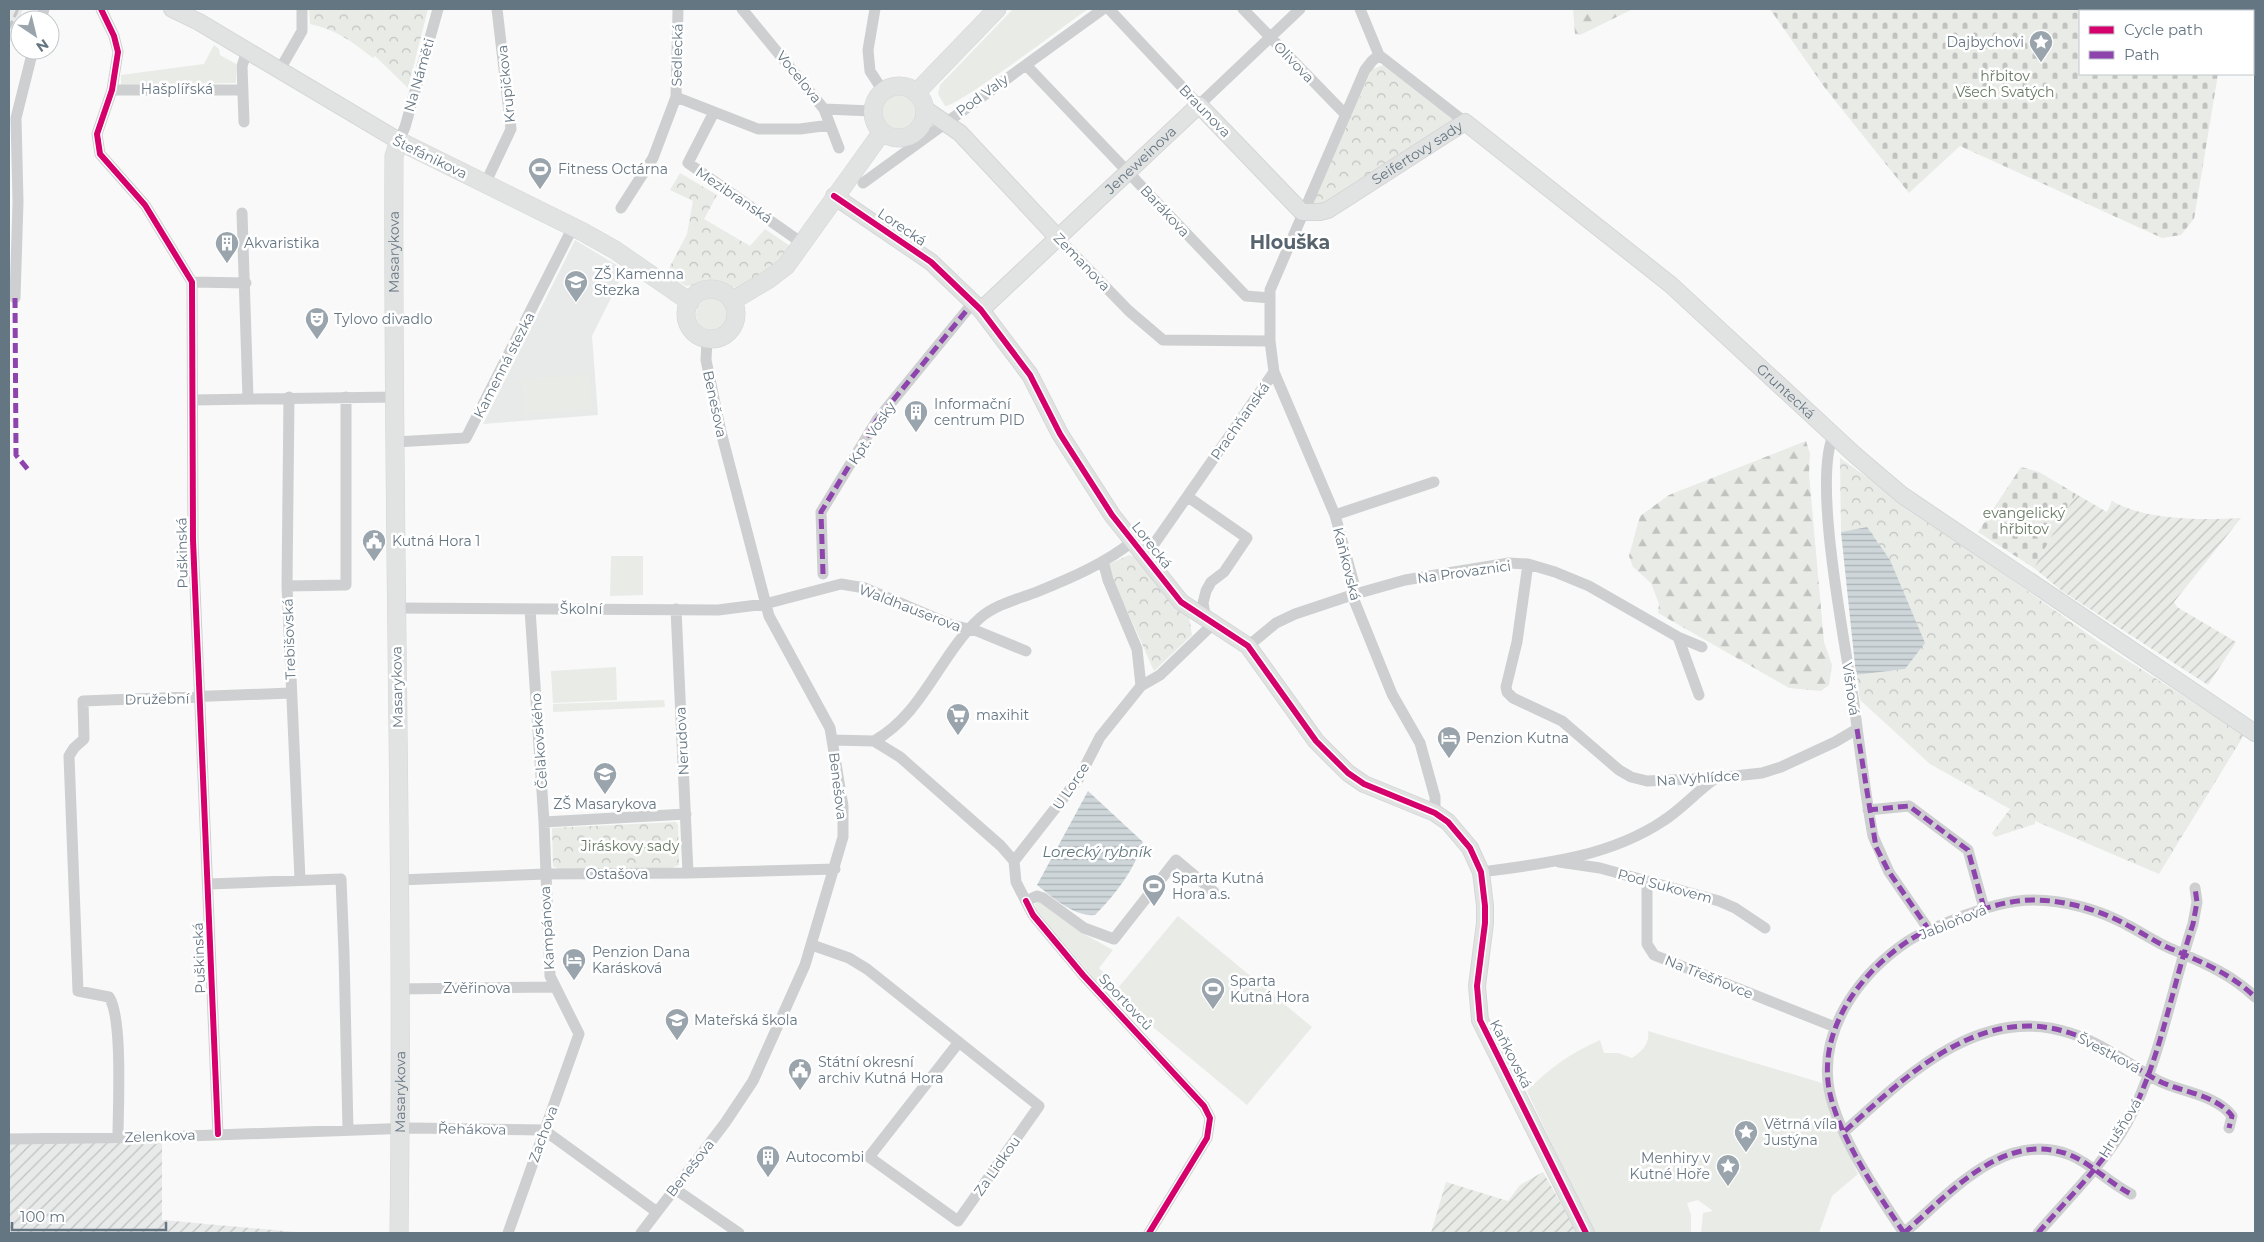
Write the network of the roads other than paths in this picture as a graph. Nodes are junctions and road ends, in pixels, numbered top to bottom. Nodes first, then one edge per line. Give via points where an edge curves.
1 (101, 9) edge
2 (172, 9) edge
3 (302, 9) edge
4 (438, 9) edge
5 (497, 9) edge
6 (678, 9) edge
7 (742, 9) edge
8 (875, 9) edge
9 (998, 9) edge
10 (1103, 9) edge
11 (1109, 9) edge
12 (1243, 9) edge
13 (1300, 9) edge
14 (1360, 9) edge
15 (1270, 37) junction
16 (247, 51) junction
17 (1379, 56) junction
18 (30, 60) edge
19 (1026, 64) junction
20 (279, 71) junction
21 (112, 90) junction
22 (243, 90) junction
23 (883, 91) junction
24 (916, 93) junction
25 (676, 97) junction
26 (1199, 105) junction
27 (925, 108) junction
28 (824, 109) junction
29 (872, 111) junction
30 (714, 112) junction
31 (1346, 115) junction
32 (244, 122) dead end
33 (1465, 122) junction
34 (946, 123) junction
35 (830, 125) junction
36 (882, 132) junction
37 (399, 141) junction
38 (839, 148) dead end
39 (1128, 172) junction
40 (863, 183) dead end
41 (485, 184) junction
42 (834, 196) junction
43 (18, 202) junction
44 (622, 208) dead end
45 (1302, 212) junction
46 (242, 213) dead end
47 (9, 225) edge
48 (573, 227) junction
49 (1058, 238) junction
50 (802, 243) junction
51 (192, 282) junction
52 (246, 284) junction
53 (15, 298) dead end
54 (1270, 298) junction
55 (732, 301) junction
56 (690, 302) junction
57 (974, 310) junction
58 (707, 338) junction
59 (1270, 341) junction
60 (1274, 372) junction
61 (289, 397) junction
62 (346, 397) junction
63 (395, 397) junction
64 (248, 398) junction
65 (193, 400) junction
66 (1834, 434) junction
67 (395, 442) junction
68 (1434, 482) dead end
69 (1188, 497) junction
70 (1335, 515) junction
71 (1132, 541) junction
72 (1145, 557) junction
73 (1103, 561) junction
74 (1528, 564) junction
75 (824, 574) dead end
76 (287, 586) junction
77 (1352, 595) junction
78 (765, 604) junction
79 (397, 608) junction
80 (530, 609) junction
81 (676, 609) junction
82 (1210, 622) junction
83 (968, 630) junction
84 (1678, 637) junction
85 (1248, 646) junction
86 (1702, 647) dead end
87 (1026, 651) dead end
88 (1141, 686) junction
89 (290, 693) junction
90 (1699, 695) dead end
91 (200, 698) junction
92 (1857, 729) junction
93 (2255, 733) edge
94 (832, 740) junction
95 (874, 741) junction
96 (1716, 778) junction
97 (1681, 780) junction
98 (1689, 799) junction
99 (1868, 810) junction
100 (1435, 813) junction
101 (686, 814) junction
102 (544, 822) junction
103 (1014, 861) junction
104 (1557, 862) junction
105 (835, 868) junction
106 (1481, 872) junction
107 (688, 873) junction
108 (544, 874) junction
109 (300, 880) junction
110 (399, 880) junction
111 (1647, 881) junction
112 (209, 884) junction
113 (2195, 888) dead end
114 (1214, 892) dead end
115 (1026, 901) junction
116 (1984, 908) junction
117 (1765, 928) dead end
118 (1929, 930) junction
119 (812, 945) junction
120 (2184, 953) junction
121 (400, 988) junction
122 (554, 988) junction
123 (2255, 997) edge
124 (1835, 1027) junction
125 (580, 1034) joint
126 (958, 1042) junction
127 (2149, 1075) junction
128 (400, 1128) junction
129 (2229, 1128) dead end
130 (348, 1130) junction
131 (544, 1130) junction
132 (1844, 1131) junction
133 (218, 1134) junction
134 (118, 1137) junction
135 (9, 1139) edge
136 (2093, 1170) junction
137 (674, 1189) junction
138 (2131, 1194) dead end
139 (657, 1212) junction
140 (399, 1233) edge
141 (508, 1233) edge
142 (641, 1233) edge
143 (739, 1233) edge
144 (1149, 1233) edge
145 (1586, 1233) edge
146 (1904, 1233) edge
147 (2038, 1233) edge

1 - 21 street, Puškinská via 118,52
2 - 16 street, Štefánikova
3 - 20 street via 302,31
4 - 37 street, Na Náměti
5 - 41 street, Krupičkova via 511,129
6 - 25 street, Sedlecká
7 - 28 street, Vocelova
8 - 23 street via 868,50 870,71
9 - 24 main road
10 - 19 street, Pod Valy
11 - 26 street, Braunova
12 - 15 street, Olivova
13 - 15 street, Jeneweinova
14 - 17 street
15 - 26 street, Jeneweinova
15 - 31 street, Olivova
16 - 20 street, Štefánikova
16 - 22 street via 242,66
17 - 31 street via 1366,70
17 - 33 street, Seifertovy sady
18 - 43 street via 16,118
19 - 34 street, Pod Valy
19 - 39 street, Barákova
20 - 37 street, Štefánikova
21 - 22 street, Hašplířská
21 - 51 street, Puškinská via 97,134 100,154 134,191
22 - 32 street
23 - 24 main road via 900,86
23 - 29 main road
24 - 27 main road
25 - 30 street
25 - 44 street, Sedlecká via 653,158
26 - 39 street, Jeneweinova
26 - 45 street, Braunova
27 - 34 street, Zemanova
27 - 36 main road via 922,124 911,135 896,138
28 - 29 street, Vocelova
28 - 35 street
29 - 36 main road via 874,123
30 - 35 street via 758,129
30 - 50 street, Mezibranská via 688,163
31 - 45 street
33 - 45 street, Seifertovy sady via 1328,210
33 - 66 street, Gruntecká via 1670,285
34 - 40 street, Pod Valy
34 - 49 street, Zemanova via 960,133
35 - 38 street
36 - 42 main road
37 - 41 main road, Štefánikova
37 - 63 main road, Masarykova via 394,164
39 - 49 street, Jeneweinova
39 - 54 street, Barákova via 1246,296
41 - 48 main road, Štefánikova
42 - 50 main road
42 - 57 street, Lorecká via 931,262
43 - 47 street
43 - 53 street
45 - 54 street, Prachňanská via 1270,290
46 - 52 street
48 - 56 main road, Štefánikova via 615,250
48 - 67 street, Kamenná stezka via 466,438
49 - 57 street, Jeneweinova
49 - 59 street, Zemanova via 1129,311 1163,340
50 - 55 main road via 781,270
51 - 52 street
51 - 65 street, Puškinská
52 - 64 street
54 - 59 street, Prachňanská
55 - 56 main road via 724,293 712,289 699,292
55 - 58 main road via 736,315 734,326 721,337
56 - 58 main road via 688,322 695,333
57 - 71 street, Lorecká via 1030,375 1091,486
57 - 75 street, Kpt. Vosky via 877,420 822,512
58 - 78 street, Benešova via 706,360 719,423
59 - 60 street, Prachňanská
60 - 69 street, Prachňanská
60 - 70 street, Kaňkovská
61 - 62 street
61 - 64 street
61 - 76 street, Trebišovská
62 - 63 street
62 - 76 street via 346,585
63 - 67 main road, Masarykova
64 - 65 street
65 - 91 street, Puškinská via 193,540
66 - 92 street, Višňová via 1828,445 1828,509 1833,568
66 - 93 street, Gruntecká via 1902,495
67 - 79 main road, Masarykova
68 - 70 street
69 - 72 street, Prachňanská
69 - 82 street via 1247,538 1224,572 1211,582 1206,591 1204,603
70 - 77 street, Kaňkovská via 1354,584
71 - 72 street, Lorecká
71 - 73 street, Waldhauserova
72 - 82 street, Lorecká via 1181,602
73 - 83 street, Waldhauserova via 991,610
73 - 88 street via 1138,649
74 - 77 street, Na Provaznici via 1509,563 1405,580
74 - 84 street, Na Provaznici via 1589,586
74 - 97 street, Na Vyhlídce via 1517,642 1506,687 1509,695 1562,721 1631,777 1647,781
76 - 89 street, Trebišovská
77 - 85 street, Na Provaznici via 1276,623
77 - 100 street, Kaňkovská via 1392,694 1420,743 1435,798
78 - 81 street, Školní via 731,609
78 - 83 street, Waldhauserova via 842,584 865,588
78 - 94 street, Benešova via 825,717
79 - 80 street, Školní
79 - 110 main road, Masarykova
80 - 81 street, Školní
80 - 102 street, Čelakovského
81 - 101 street, Nerudova
82 - 85 street, Lorecká
82 - 88 street, U Lorce via 1160,675
83 - 87 street, Waldhauserova
83 - 95 street, Waldhauserova via 906,717
84 - 86 street, Na Provaznici
84 - 90 street
85 - 100 street, Lorecká via 1316,741 1348,773 1371,787
88 - 103 street, U Lorce via 1100,737 1080,778
89 - 91 street, Družební
89 - 109 street, Trebišovská
91 - 112 street, Puškinská
91 - 134 street, Družební via 83,700 84,740 68,756 78,991 109,997 112,1001 116,1026
92 - 96 street, Na Vyhlídce via 1781,767 1762,773
92 - 99 street, Višňová
94 - 95 street
94 - 105 street, Benešova via 843,806 843,837
95 - 103 street via 900,757 994,839
96 - 97 street, Na Vyhlídce
96 - 98 street, Pod Sukovem
97 - 98 street
98 - 104 street, Pod Sukovem via 1644,833
99 - 116 street via 1909,806 1964,845 1971,856
99 - 118 street, Višňová via 1880,857
100 - 106 street, Lorecká via 1448,822 1470,848
101 - 102 street
101 - 107 street, Nerudova
102 - 108 street, Čelakovského
103 - 115 street, Sportovců via 1015,876
104 - 106 street, Pod Sukovem
104 - 111 street, Pod Sukovem via 1600,868
105 - 107 street, Ostašova
105 - 119 street, Benešova
106 - 145 street, Kaňkovská via 1485,923 1477,986 1480,1020
107 - 108 street, Ostašova
108 - 110 street, Ostašova
108 - 122 street, Kampánova via 550,976
109 - 112 street
109 - 130 street via 341,879
110 - 121 main road, Masarykova
111 - 117 street, Pod Sukovem via 1719,901
111 - 124 street, Na Třešňovce via 1648,944 1654,955
112 - 133 street, Puškinská
113 - 120 street, Hrušňová via 2197,902
114 - 115 street via 1176,860 1114,939 1084,928 1043,898 1037,896
115 - 144 street, Sportovců via 1033,915 1062,950 1192,1091 1210,1118 1207,1138
116 - 118 street, Jabloňová
116 - 120 street, Jabloňová via 2033,900 2067,904 2098,912
118 - 124 street, Jabloňová via 1899,948 1872,972 1847,1004
119 - 126 street, Za Lidkou via 850,958
119 - 137 street, Benešova via 794,992 748,1090
120 - 123 street, Jabloňová via 2220,970
120 - 127 street, Hrušňová
121 - 122 street, Zvěřinova
121 - 128 main road, Masarykova
122 - 125 street, Kampánova
124 - 132 street, Jabloňová via 1828,1051 1828,1082
125 - 131 street, Zachova
126 - 126 street, Za Lidkou via 1040,1106 958,1221 866,1161
127 - 129 street, Švestková via 2223,1107 2232,1116
127 - 132 street, Švestková via 2112,1052 2071,1033 2039,1026 2013,1026 1970,1037 1941,1053
127 - 136 street, Hrušňová via 2126,1124
128 - 130 street, Zelenkova
128 - 131 street, Řehákova
128 - 140 main road, Masarykova
130 - 133 street, Zelenkova
131 - 139 street
131 - 141 street, Zachova
132 - 146 street, Jabloňová
133 - 134 street, Zelenkova
134 - 135 street, Zelenkova
136 - 138 street
136 - 146 street via 2080,1160 2056,1151 2038,1149 2006,1155 1973,1175
136 - 147 street, Hrušňová
137 - 139 street, Benešova
137 - 143 street
139 - 142 street, Benešova

